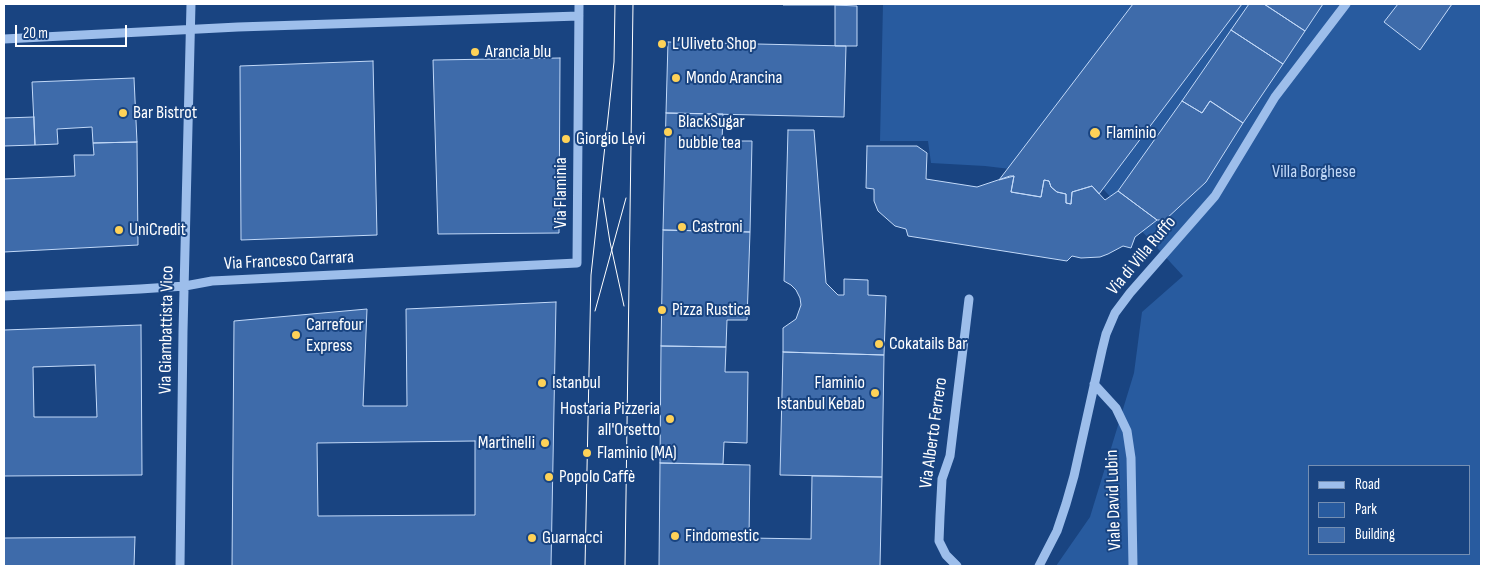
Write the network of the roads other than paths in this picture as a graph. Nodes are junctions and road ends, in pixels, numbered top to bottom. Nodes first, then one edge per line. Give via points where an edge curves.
1 (191, 4) edge
2 (579, 4) edge
3 (1346, 4) edge
4 (579, 16) junction
5 (191, 30) junction
6 (4, 39) edge
7 (577, 263) joint
8 (185, 286) junction
9 (4, 296) edge
10 (969, 299) dead end
11 (1094, 384) junction
12 (180, 566) edge
13 (957, 566) edge
14 (1040, 566) edge
15 (1133, 566) edge

1 - 5 street, Via Giambattista Vico
2 - 4 street, Via Flaminia
3 - 11 street, Via di Villa Ruffo via 1275,98 1215,196 1115,314 1106,334
4 - 5 street
4 - 7 street, Via Flaminia
5 - 6 street
5 - 8 street, Via Giambattista Vico
7 - 8 street, Via Francesco Carrara via 212,281
8 - 9 street, Via Francesco Carrara
8 - 12 street, Via Giambattista Vico
10 - 13 street, Via Alberto Ferrero via 950,456 942,479 940,507 939,541
11 - 14 street, Via di Villa Ruffo via 1068,495 1057,530
11 - 15 street, Viale David Lubin via 1116,408 1127,431 1131,458

